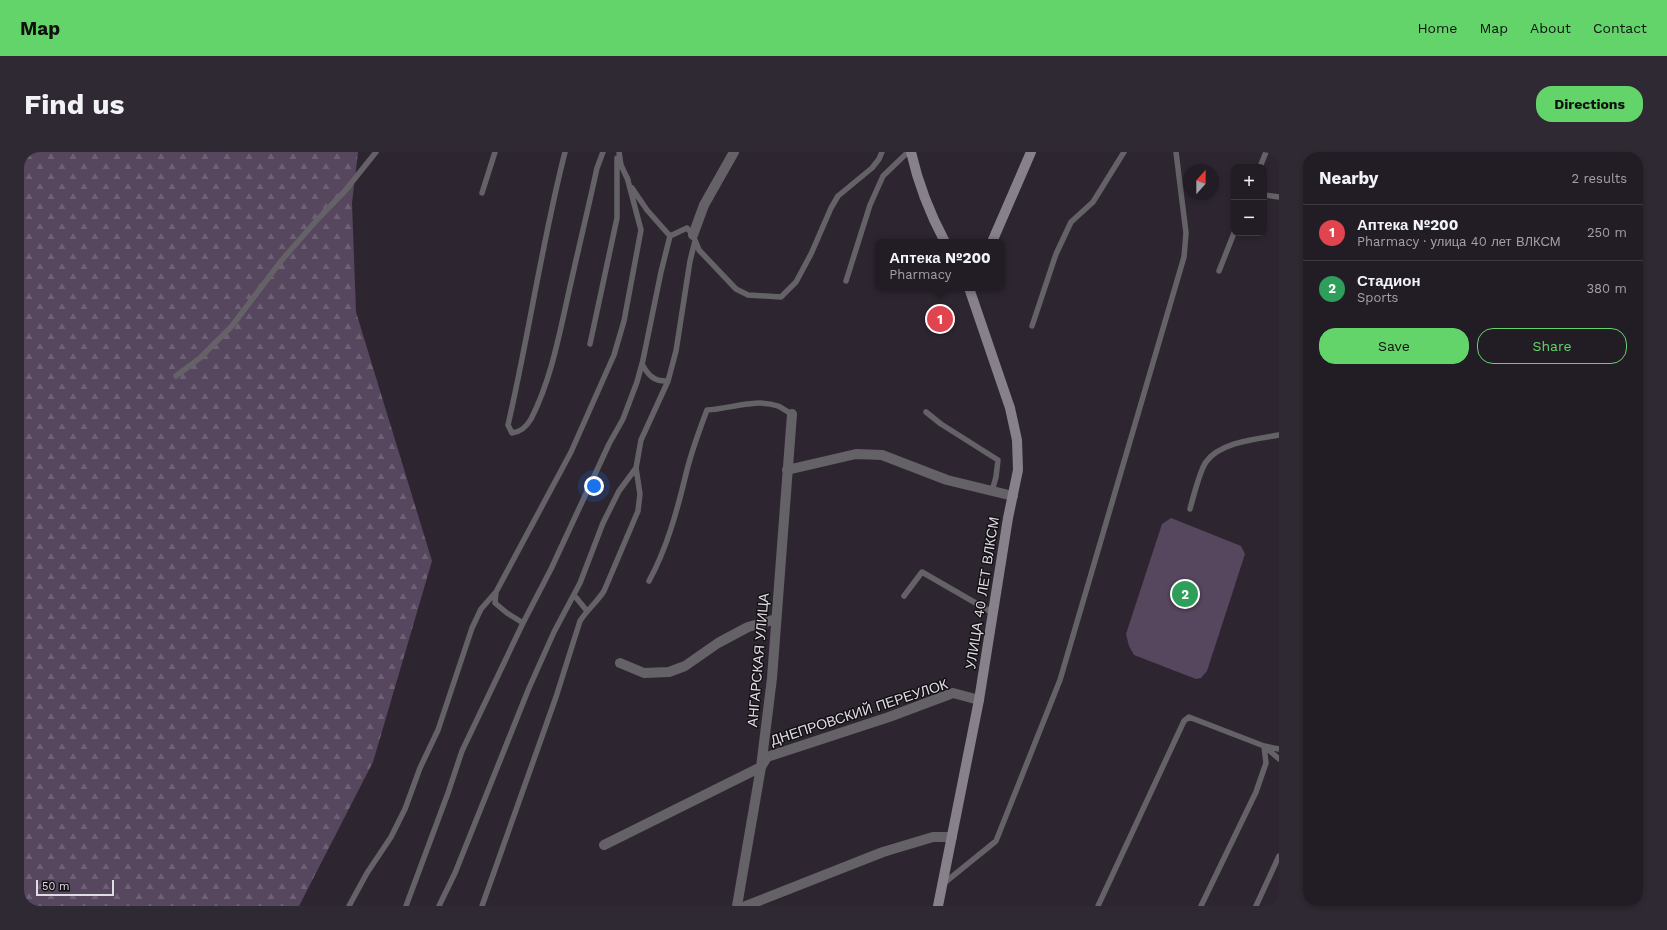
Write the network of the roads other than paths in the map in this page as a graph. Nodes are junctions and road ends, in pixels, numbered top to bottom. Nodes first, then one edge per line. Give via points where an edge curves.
1 (376, 152) edge
2 (495, 152) edge
3 (565, 152) edge
4 (603, 152) edge
5 (618, 152) edge
6 (734, 152) edge
7 (882, 152) edge
8 (909, 152) edge
9 (1031, 152) edge
10 (1124, 152) edge
11 (1176, 152) edge
12 (1266, 152) edge
13 (1261, 164) edge
14 (627, 177) junction
15 (482, 193) dead end
16 (1267, 195) edge
17 (1279, 197) edge
18 (670, 236) junction
19 (1233, 236) edge
20 (694, 238) junction
21 (943, 239) edge
22 (993, 239) edge
23 (1219, 271) dead end
24 (846, 281) dead end
25 (972, 291) edge
26 (1032, 326) dead end
27 (590, 344) dead end
28 (642, 364) junction
29 (176, 376) dead end
30 (668, 381) junction
31 (926, 412) dead end
32 (792, 414) joint
33 (1279, 435) edge
34 (636, 468) junction
35 (787, 470) junction
36 (992, 491) junction
37 (1012, 496) junction
38 (1190, 509) dead end
39 (649, 581) dead end
40 (496, 592) junction
41 (574, 595) junction
42 (904, 596) dead end
43 (587, 611) junction
44 (993, 613) junction
45 (776, 619) junction
46 (523, 623) junction
47 (620, 663) dead end
48 (979, 700) junction
49 (1264, 746) junction
50 (1279, 749) edge
51 (1279, 759) edge
52 (761, 767) junction
53 (952, 837) junction
54 (604, 845) dead end
55 (1279, 856) edge
56 (941, 885) junction
57 (350, 906) edge
58 (406, 906) edge
59 (439, 906) edge
60 (482, 906) edge
61 (737, 906) edge
62 (746, 906) edge
63 (938, 906) edge
64 (1098, 906) edge
65 (1201, 906) edge
66 (1256, 906) edge

1 - 29 lane via 344,192 281,261 232,326 200,358
2 - 15 lane
3 - 4 lane via 508,425 512,433 523,429 530,420 544,386 565,313 597,168
5 - 14 lane
5 - 27 lane via 617,218
6 - 20 street via 704,205
7 - 20 lane via 880,159 872,168 838,196 796,282 781,296 748,295 736,289 699,250
8 - 21 street
8 - 24 lane via 883,176 870,205
9 - 22 street
10 - 26 lane via 1093,202 1071,222 1056,254
11 - 56 lane via 1186,233 1184,257 1060,680 996,841
12 - 13 lane
14 - 18 lane via 631,188 647,210
14 - 40 lane via 641,230 624,321 614,355 571,452
16 - 17 lane
18 - 20 lane via 687,228
18 - 28 lane
19 - 23 lane
20 - 30 lane via 676,351
25 - 37 street, УЛИЦА 40 ЛЕТ ВЛКСМ via 1010,408 1017,440 1018,470
28 - 30 lane via 648,376
28 - 46 lane via 623,419
30 - 34 lane via 641,440
31 - 36 lane via 998,460
32 - 35 street, АНГАРСКАЯ УЛИЦА
32 - 39 lane via 778,406 748,403 723,410 707,410 671,528
33 - 38 lane via 1244,441 1215,453 1206,463
34 - 41 lane via 619,491 603,523
34 - 43 lane via 640,494 638,511 604,591
35 - 36 street via 856,454 882,455 947,480
35 - 45 street, АНГАРСКАЯ УЛИЦА
36 - 37 street
37 - 44 street, УЛИЦА 40 ЛЕТ ВЛКСМ
40 - 46 lane via 495,603
40 - 57 lane via 481,609 472,628 438,730 420,768 405,810
41 - 43 lane
41 - 59 lane via 529,688 455,873
42 - 44 lane via 922,572
43 - 60 lane via 580,621 556,697
44 - 48 street, УЛИЦА 40 ЛЕТ ВЛКСМ
45 - 47 street via 748,627 718,643 685,666 669,672 644,672
45 - 52 street, АНГАРСКАЯ УЛИЦА
46 - 58 lane via 462,751
48 - 52 street, ДНЕПРОВСКИЙ ПЕРЕУЛОК via 953,693 767,757
48 - 53 street, УЛИЦА 40 ЛЕТ ВЛКСМ
49 - 50 lane
49 - 51 lane
49 - 64 lane via 1189,717 1184,721
49 - 65 lane via 1266,763 1256,792
52 - 54 street, ДНЕПРОВСКИЙ ПЕРЕУЛОК
52 - 61 street, АНГАРСКАЯ УЛИЦА
53 - 56 street, УЛИЦА 40 ЛЕТ ВЛКСМ
53 - 62 street via 933,837 883,852
55 - 66 lane
56 - 63 street, УЛИЦА 40 ЛЕТ ВЛКСМ

